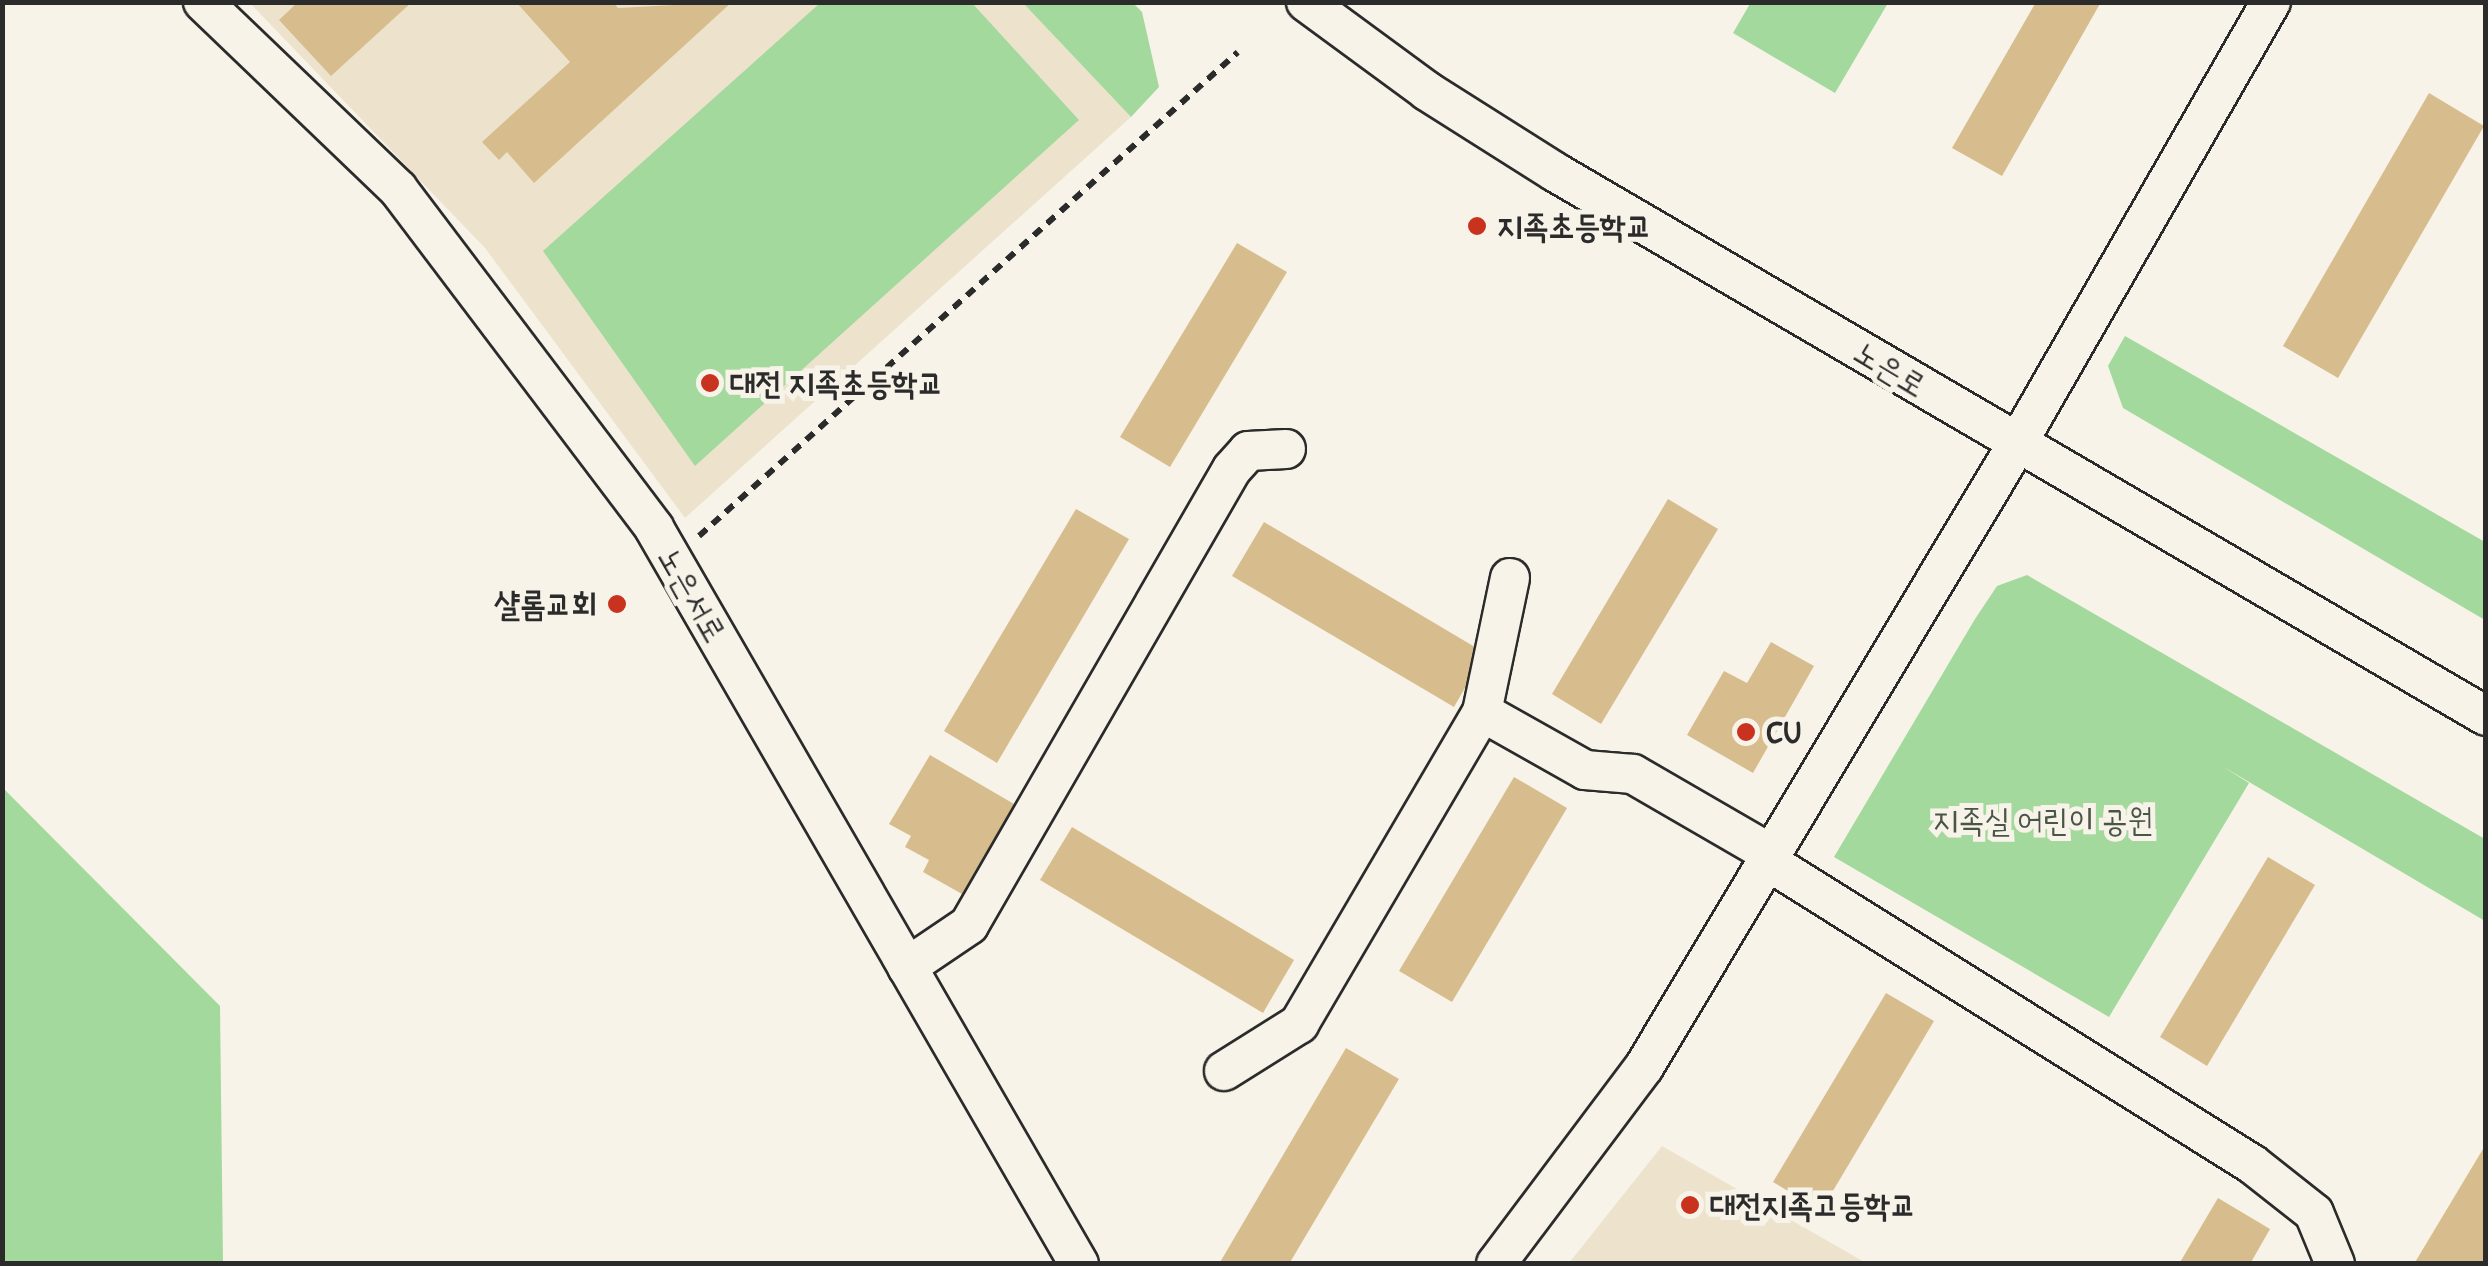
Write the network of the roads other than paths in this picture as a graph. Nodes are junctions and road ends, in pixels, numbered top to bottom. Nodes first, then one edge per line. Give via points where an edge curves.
1 (203, 2) edge
2 (1306, 2) edge
3 (2271, 2) edge
4 (2017, 444) junction
5 (1286, 449) dead end
6 (1510, 578) dead end
7 (1482, 712) junction
8 (2486, 716) edge
9 (1771, 859) junction
10 (907, 967) junction
11 (1224, 1071) dead end
12 (1078, 1264) edge
13 (1496, 1264) edge
14 (2335, 1264) edge

1 - 10 street, 노은서로 via 398,189 654,528
2 - 4 street, 노은로 via 1427,92 1555,172
3 - 4 street
4 - 8 street, 노은로
4 - 9 street
5 - 10 street via 1248,451 1232,469 969,926
6 - 7 street
7 - 9 street via 1585,770 1633,774
7 - 11 street via 1299,1024
9 - 13 street via 1644,1067
9 - 14 street via 2252,1164 2314,1213
10 - 12 street, 노은서로

